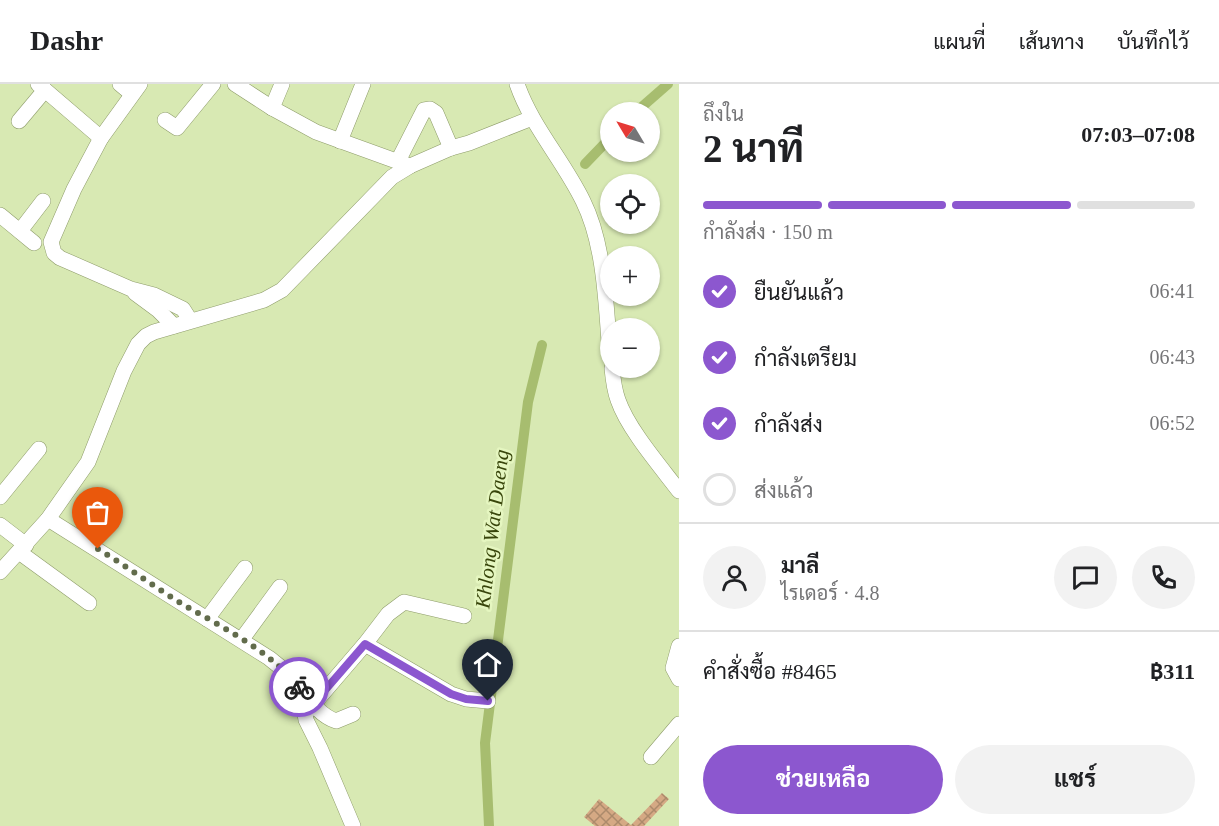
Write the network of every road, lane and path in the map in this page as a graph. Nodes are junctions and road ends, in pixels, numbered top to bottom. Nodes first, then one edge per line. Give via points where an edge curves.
1 (120, 84) edge
2 (213, 84) edge
3 (235, 84) edge
4 (282, 84) edge
5 (363, 84) edge
6 (517, 84) edge
7 (42, 87) edge
8 (136, 89) edge
9 (272, 108) junction
10 (532, 118) junction
11 (165, 120) dead end
12 (19, 121) dead end
13 (101, 138) junction
14 (340, 141) junction
15 (451, 147) junction
16 (404, 163) junction
17 (43, 201) dead end
18 (0, 215) edge
19 (20, 231) junction
20 (34, 243) dead end
21 (131, 289) junction
22 (607, 318) edge
23 (190, 321) junction
24 (174, 326) junction
25 (613, 378) edge
26 (39, 448) dead end
27 (679, 491) edge
28 (0, 497) edge
29 (48, 519) junction
30 (0, 525) edge
31 (22, 549) junction
32 (245, 568) dead end
33 (0, 572) edge
34 (280, 587) dead end
35 (89, 603) dead end
36 (464, 616) dead end
37 (207, 619) junction
38 (242, 639) junction
39 (365, 644) junction
40 (679, 646) edge
41 (679, 679) edge
42 (488, 701) dead end
43 (313, 704) junction
44 (353, 714) dead end
45 (679, 724) edge
46 (651, 757) dead end
47 (353, 826) edge

1 - 8 street
2 - 11 street via 177,128
3 - 9 street
4 - 9 street
5 - 14 street
6 - 10 street
7 - 12 street
7 - 13 street
8 - 13 street
9 - 14 street
10 - 15 street
10 - 22 street via 584,202 604,279
13 - 21 street via 51,242 60,258
14 - 16 street
15 - 16 street
15 - 16 street via 436,113 424,110
16 - 23 street via 282,290 264,300
17 - 19 street
18 - 19 street
19 - 20 street
21 - 23 street via 183,309
21 - 24 street
23 - 24 street
24 - 29 street via 146,336 132,352 88,462
25 - 27 street via 618,403 628,422
26 - 28 street
29 - 31 street
29 - 37 street
30 - 31 street
31 - 33 street
31 - 35 street
32 - 37 street
34 - 38 street
36 - 39 street via 404,602 388,614
37 - 38 street
38 - 43 street via 288,674
39 - 42 street via 451,694
39 - 43 street
40 - 41 street via 673,669
43 - 44 street via 333,721
43 - 47 street via 304,717
45 - 46 street

